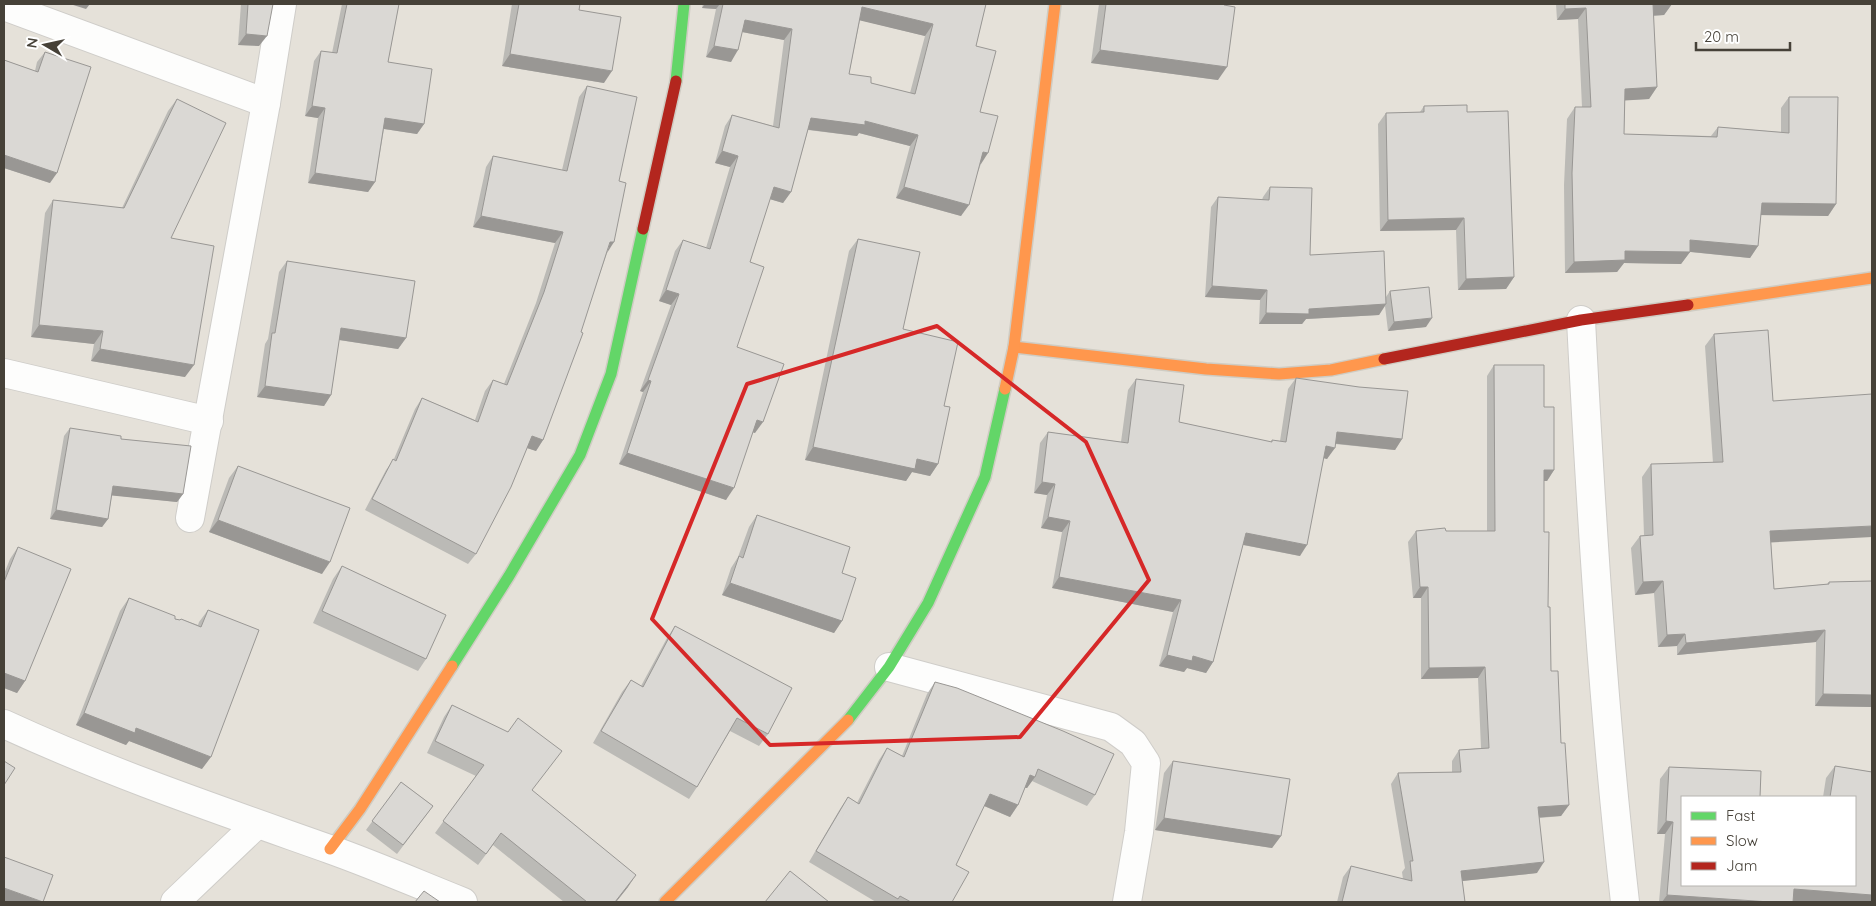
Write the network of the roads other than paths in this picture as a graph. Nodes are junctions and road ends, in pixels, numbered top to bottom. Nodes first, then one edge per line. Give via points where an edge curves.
1 (282, 4) edge
2 (684, 4) edge
3 (1055, 4) edge
4 (4, 6) edge
5 (266, 103) junction
6 (1872, 278) edge
7 (1581, 320) junction
8 (1014, 347) junction
9 (4, 373) edge
10 (208, 421) junction
11 (190, 518) dead end
12 (889, 667) junction
13 (4, 724) edge
14 (256, 825) junction
15 (330, 849) junction
16 (176, 902) edge
17 (463, 902) edge
18 (665, 902) edge
19 (1127, 902) edge
20 (1625, 902) edge

1 - 5 street
2 - 15 street via 675,87 611,374 580,455 504,584 360,809
3 - 8 street
4 - 5 street
5 - 10 street
6 - 7 street
7 - 8 street via 1331,370 1278,374
7 - 20 street via 1589,478 1614,808
8 - 12 street via 985,477 928,603
9 - 10 street
10 - 11 street
12 - 18 street via 853,715
12 - 19 street via 1111,726 1132,743 1146,762
13 - 14 street via 76,757
14 - 15 street
14 - 16 street
15 - 17 street

